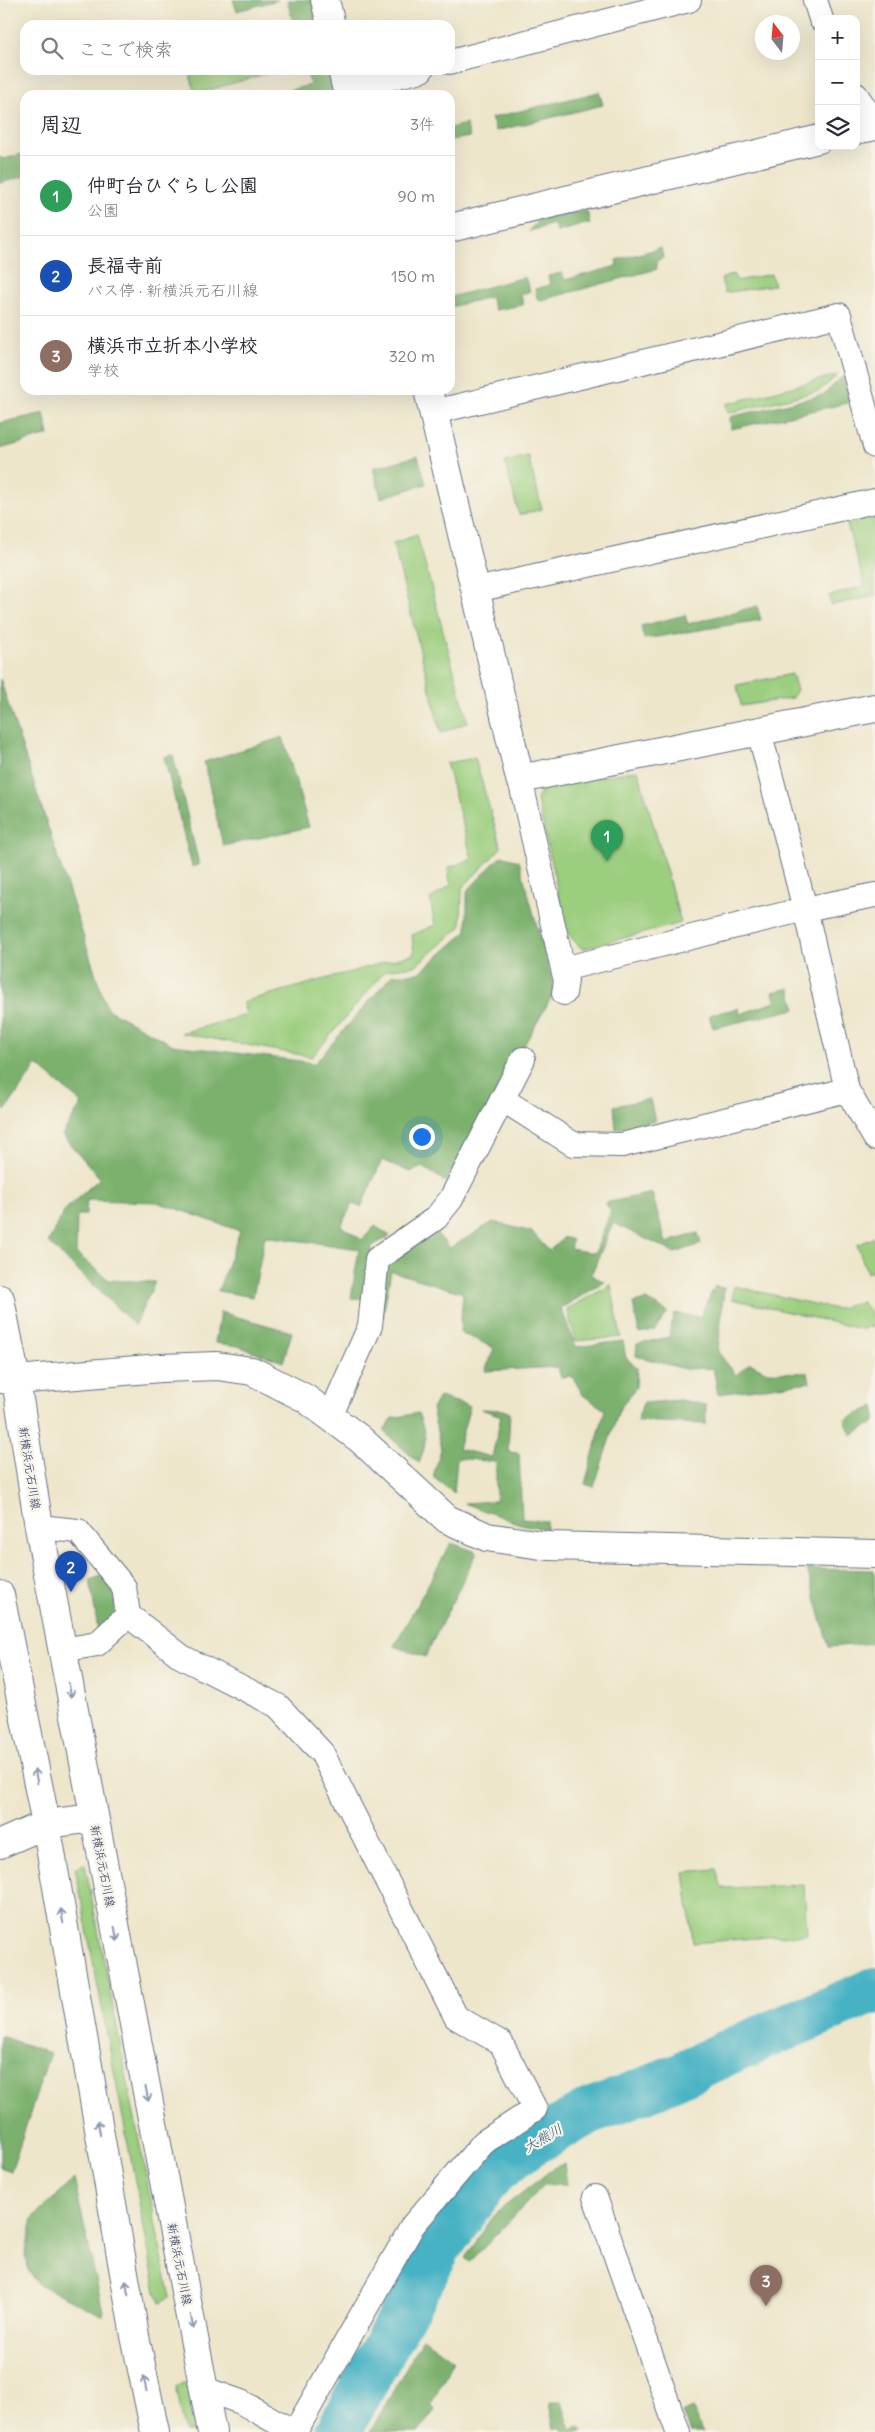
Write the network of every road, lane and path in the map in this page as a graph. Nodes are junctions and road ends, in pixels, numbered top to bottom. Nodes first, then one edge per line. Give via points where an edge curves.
1 (325, 0) edge
2 (689, 0) edge
3 (815, 0) edge
4 (820, 15) edge
5 (330, 20) edge
6 (455, 61) edge
7 (396, 75) edge
8 (345, 85) edge
9 (860, 101) edge
10 (875, 124) edge
11 (860, 129) edge
12 (815, 140) edge
13 (455, 227) edge
14 (431, 401) edge
15 (875, 446) edge
16 (875, 500) edge
17 (476, 590) junction
18 (875, 708) edge
19 (759, 731) junction
20 (520, 779) junction
21 (875, 895) edge
22 (805, 909) junction
23 (563, 969) junction
24 (564, 993) dead end
25 (523, 1059) dead end
26 (847, 1090) junction
27 (502, 1099) junction
28 (875, 1138) edge
29 (0, 1299) edge
30 (8, 1380) edge
31 (330, 1417) junction
32 (39, 1527) junction
33 (875, 1554) edge
34 (0, 1595) edge
35 (128, 1615) junction
36 (5, 1648) edge
37 (62, 1650) junction
38 (94, 1818) junction
39 (46, 1824) junction
40 (0, 1844) edge
41 (595, 2197) dead end
42 (204, 2389) junction
43 (155, 2432) edge
44 (212, 2432) edge
45 (295, 2432) edge
46 (678, 2432) edge

1 - 5 street
2 - 6 street
3 - 4 street
7 - 8 street
9 - 10 street
10 - 11 street
12 - 13 street
14 - 15 street via 839,315
14 - 17 street
16 - 17 street
17 - 20 street
18 - 19 street
19 - 20 street
19 - 22 street
20 - 23 street
21 - 22 street
22 - 23 street
22 - 26 street
23 - 24 street
25 - 27 street
26 - 27 street via 622,1145 573,1144
26 - 28 street
27 - 31 street via 451,1199 441,1212 376,1259 370,1326
29 - 30 street, 新横浜元石川線
30 - 31 street via 217,1366 252,1371 305,1398
30 - 32 street, 新横浜元石川線
31 - 33 street via 360,1439 447,1519 487,1537 548,1546
32 - 35 street via 78,1531 124,1587
32 - 37 street, 新横浜元石川線
34 - 36 street
35 - 37 street via 97,1644
35 - 45 street via 182,1657 278,1706 322,1753 456,2017 501,2043 535,2109 484,2142 413,2225
39 -> 36 street
37 -> 38 street, 新横浜元石川線
38 - 39 street
38 -> 42 street, 新横浜元石川線
39 - 40 street
43 -> 39 street
41 - 46 street
42 - 44 street, 新横浜元石川線
42 - 45 street via 241,2402

